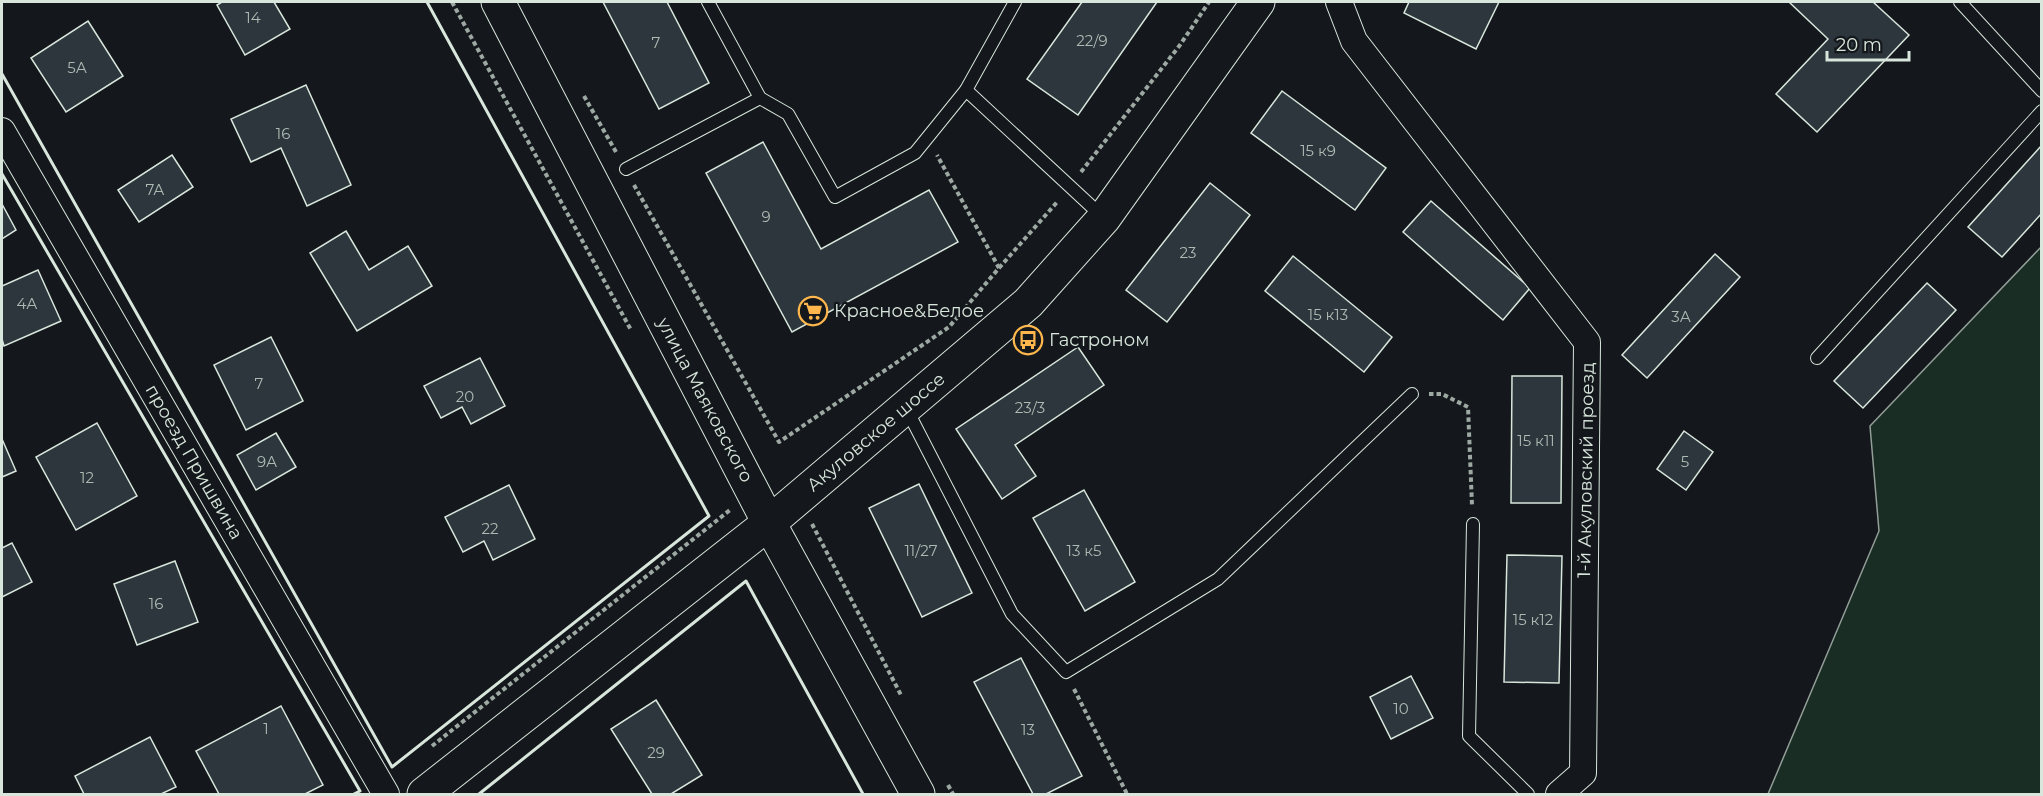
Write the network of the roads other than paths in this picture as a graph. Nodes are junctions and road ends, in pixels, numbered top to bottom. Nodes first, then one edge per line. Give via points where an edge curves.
1 (498, 2) edge
2 (708, 2) edge
3 (1015, 2) edge
4 (1258, 2) edge
5 (1339, 2) edge
6 (1960, 2) edge
7 (966, 90) junction
8 (2042, 91) edge
9 (760, 98) junction
10 (2042, 111) edge
11 (2, 130) edge
12 (626, 170) road end
13 (1104, 218) junction
14 (1817, 358) dead end
15 (1412, 394) road end
16 (905, 407) junction
17 (769, 523) junction
18 (1473, 524) road end
19 (933, 789) edge
20 (386, 795) edge
21 (424, 795) edge
22 (1528, 795) edge
23 (1559, 795) edge

1 - 17 street, улица Маяковского
2 - 9 lane
3 - 7 lane
4 - 13 street, Акуловское шоссе
5 - 23 street, 1-й Акуловский проезд via 1354,41 1587,342 1583,773
6 - 8 lane
7 - 9 lane via 915,153 835,197 789,114
7 - 13 lane
9 - 12 lane
10 - 14 lane
11 - 20 street, проезд Пришвина
13 - 16 street, Акуловское шоссе via 1028,303
15 - 16 lane via 1218,579 1066,672 1012,614
16 - 17 street, Акуловское шоссе
17 - 19 street, улица Маяковского
17 - 21 street, Акуловское шоссе
18 - 22 lane via 1469,736

